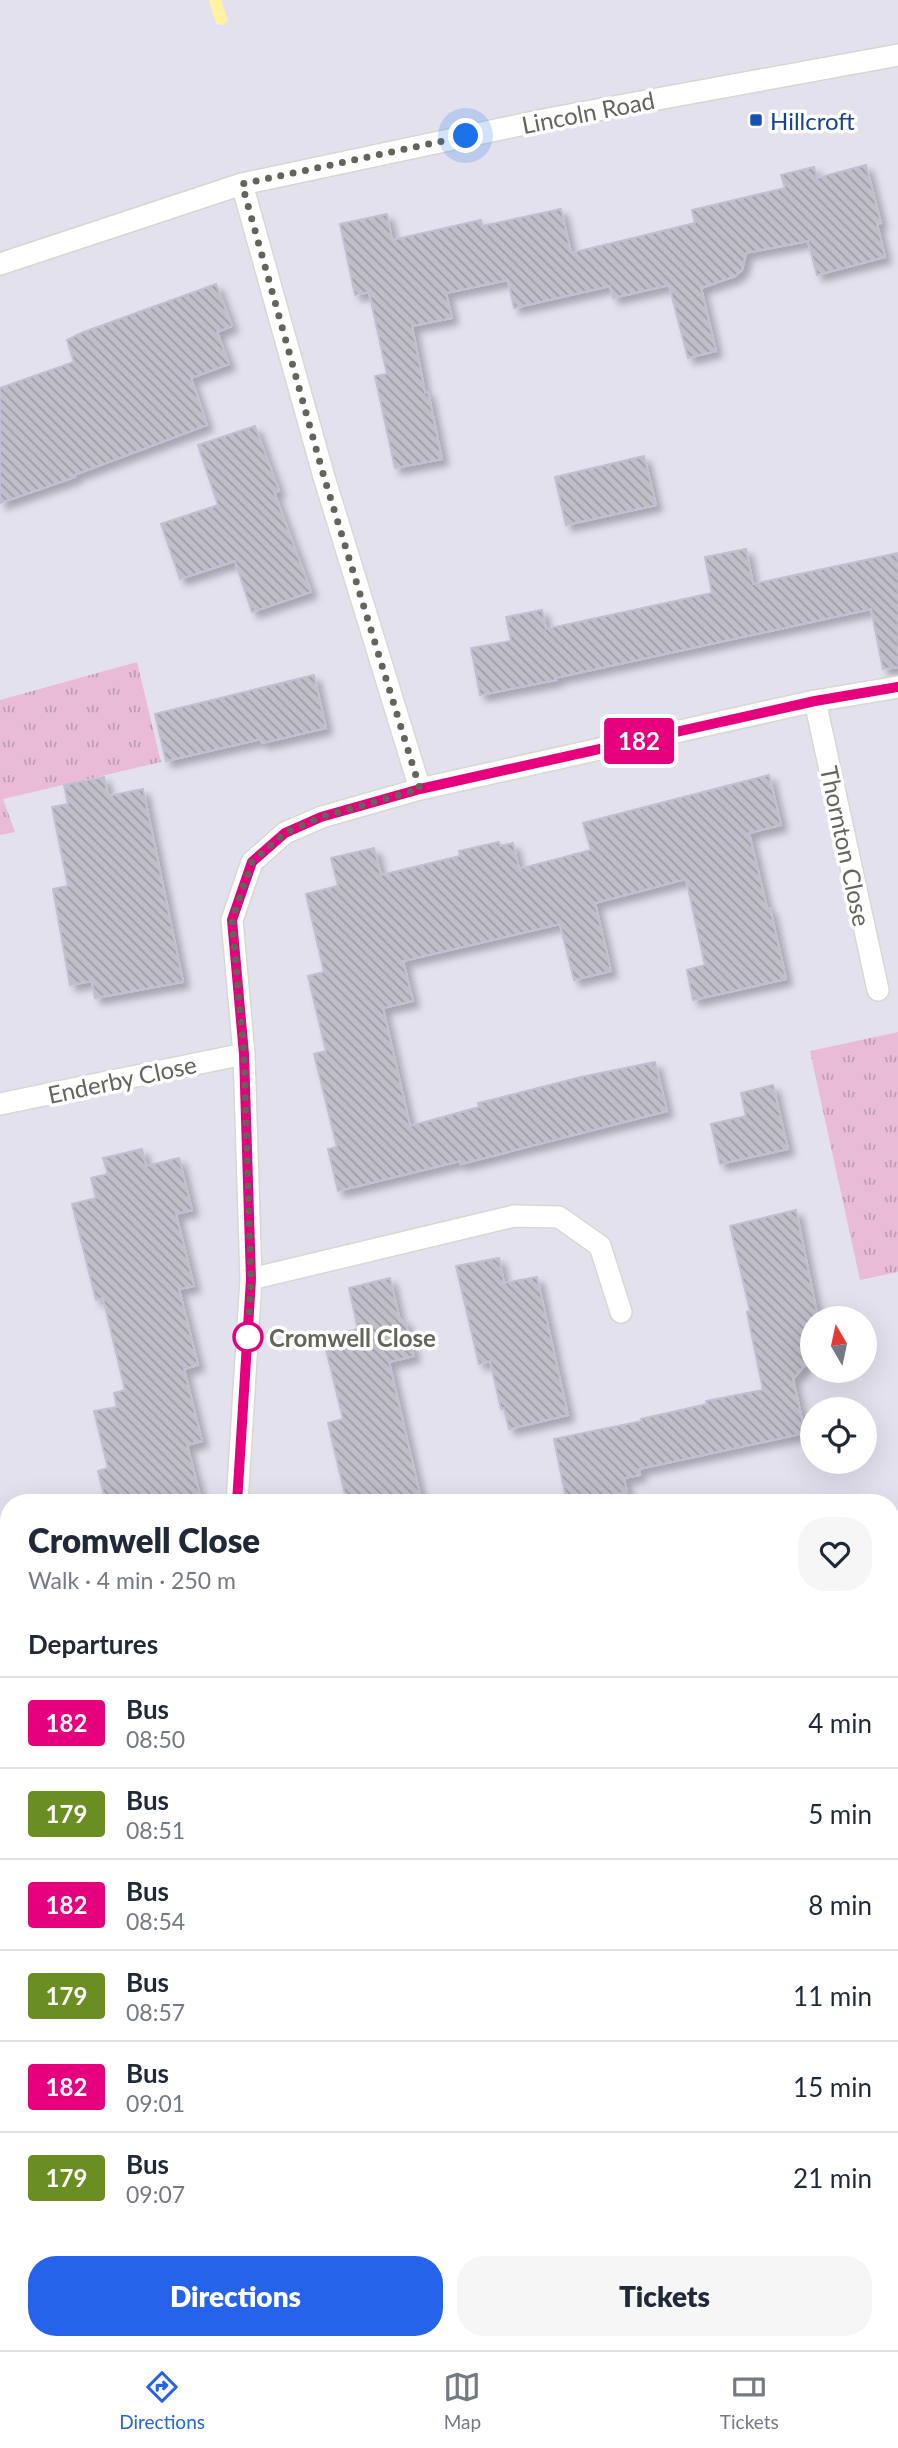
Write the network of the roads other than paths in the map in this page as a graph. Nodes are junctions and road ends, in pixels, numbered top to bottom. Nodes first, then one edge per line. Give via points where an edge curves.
1 (898, 55) edge
2 (242, 184) junction
3 (0, 264) edge
4 (898, 687) edge
5 (815, 701) junction
6 (420, 789) junction
7 (878, 990) dead end
8 (244, 1054) junction
9 (0, 1104) edge
10 (251, 1279) junction
11 (621, 1311) dead end
12 (238, 1494) edge

1 - 2 street, Lincoln Road via 548,119
2 - 3 street, Lincoln Road
2 - 6 street via 324,477
4 - 5 street
5 - 6 street
5 - 7 street, Thornton Close
6 - 8 street via 309,822 285,833 252,862 232,920
8 - 9 street, Enderby Close
8 - 10 street
10 - 11 street via 514,1216 559,1217 600,1246
10 - 12 street

